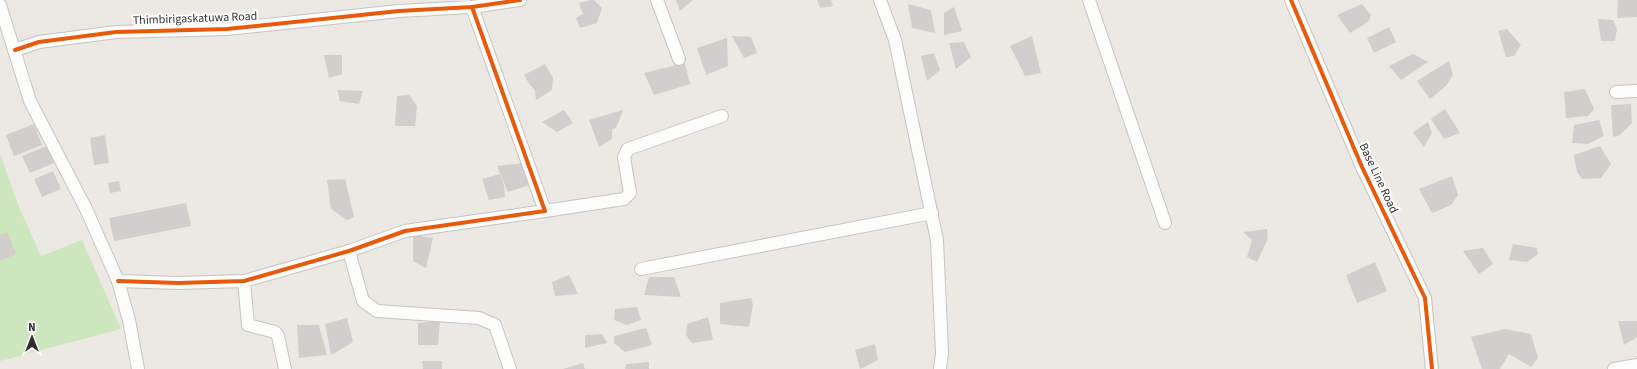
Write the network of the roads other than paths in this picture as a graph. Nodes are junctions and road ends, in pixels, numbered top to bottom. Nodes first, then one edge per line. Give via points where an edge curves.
1 (520, 0) edge
2 (657, 0) edge
3 (880, 0) edge
4 (1089, 0) edge
5 (1291, 0) edge
6 (0, 5) edge
7 (397, 6) edge
8 (472, 7) junction
9 (15, 50) junction
10 (679, 59) dead end
11 (1637, 91) edge
12 (1616, 92) dead end
13 (722, 116) dead end
14 (545, 211) junction
15 (932, 213) junction
16 (1165, 223) dead end
17 (349, 251) junction
18 (641, 269) dead end
19 (118, 281) junction
20 (244, 281) junction
21 (1637, 365) edge
22 (138, 369) edge
23 (285, 369) edge
24 (510, 369) edge
25 (940, 369) edge
26 (1432, 369) edge
27 (1614, 369) edge

1 - 8 street, Thimbirigaskatuwa Road
2 - 10 street
3 - 15 street via 896,40
4 - 16 street
5 - 26 street, Base Line Road via 1362,166 1425,298
6 - 9 street
7 - 8 street, Thimbirigaskatuwa Road
7 - 9 street, Thimbirigaskatuwa Road via 228,30 116,32 39,42
8 - 14 street
9 - 19 street via 30,101 86,209
11 - 12 street
13 - 14 street via 628,149 624,158 630,193 624,198
14 - 17 street via 405,230
15 - 18 street
15 - 25 street via 938,240 942,354
17 - 20 street
17 - 24 street via 363,301 377,311 479,318 495,324
19 - 20 street
19 - 22 street via 129,320
20 - 23 street via 248,325 275,332
21 - 27 street

